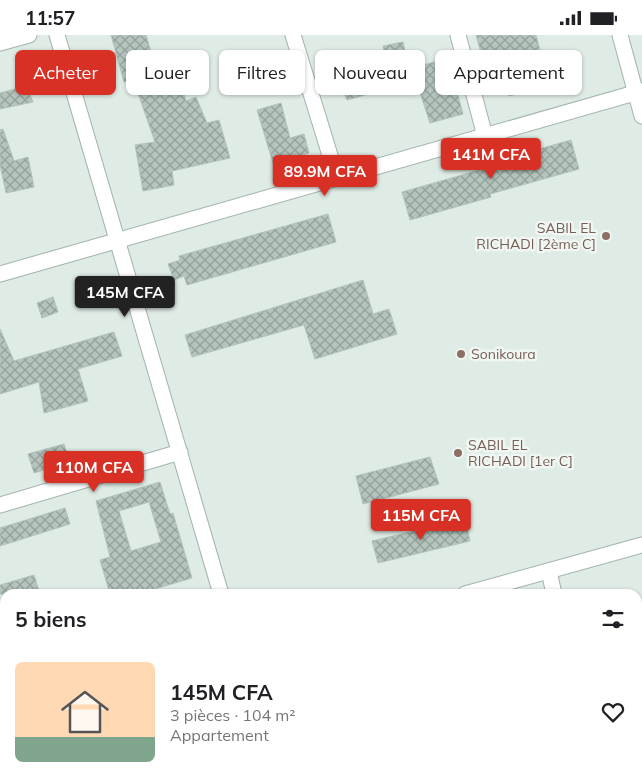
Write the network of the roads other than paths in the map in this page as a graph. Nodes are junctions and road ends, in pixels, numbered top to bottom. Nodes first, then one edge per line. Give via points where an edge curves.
1 (29, 35) edge
2 (57, 35) edge
3 (293, 35) edge
4 (458, 35) edge
5 (620, 35) edge
6 (0, 43) edge
7 (639, 91) edge
8 (642, 115) edge
9 (485, 135) junction
10 (337, 178) junction
11 (117, 240) junction
12 (0, 275) edge
13 (180, 452) junction
14 (0, 505) edge
15 (642, 545) edge
16 (549, 571) junction
17 (220, 589) edge
18 (483, 589) edge
19 (553, 589) edge

1 - 6 street
2 - 11 street
3 - 10 street
4 - 9 street
5 - 7 street
7 - 8 street
7 - 9 street
9 - 10 street
10 - 11 street
11 - 12 street
11 - 13 street
13 - 14 street
13 - 17 street
15 - 16 street
16 - 18 street
16 - 19 street

